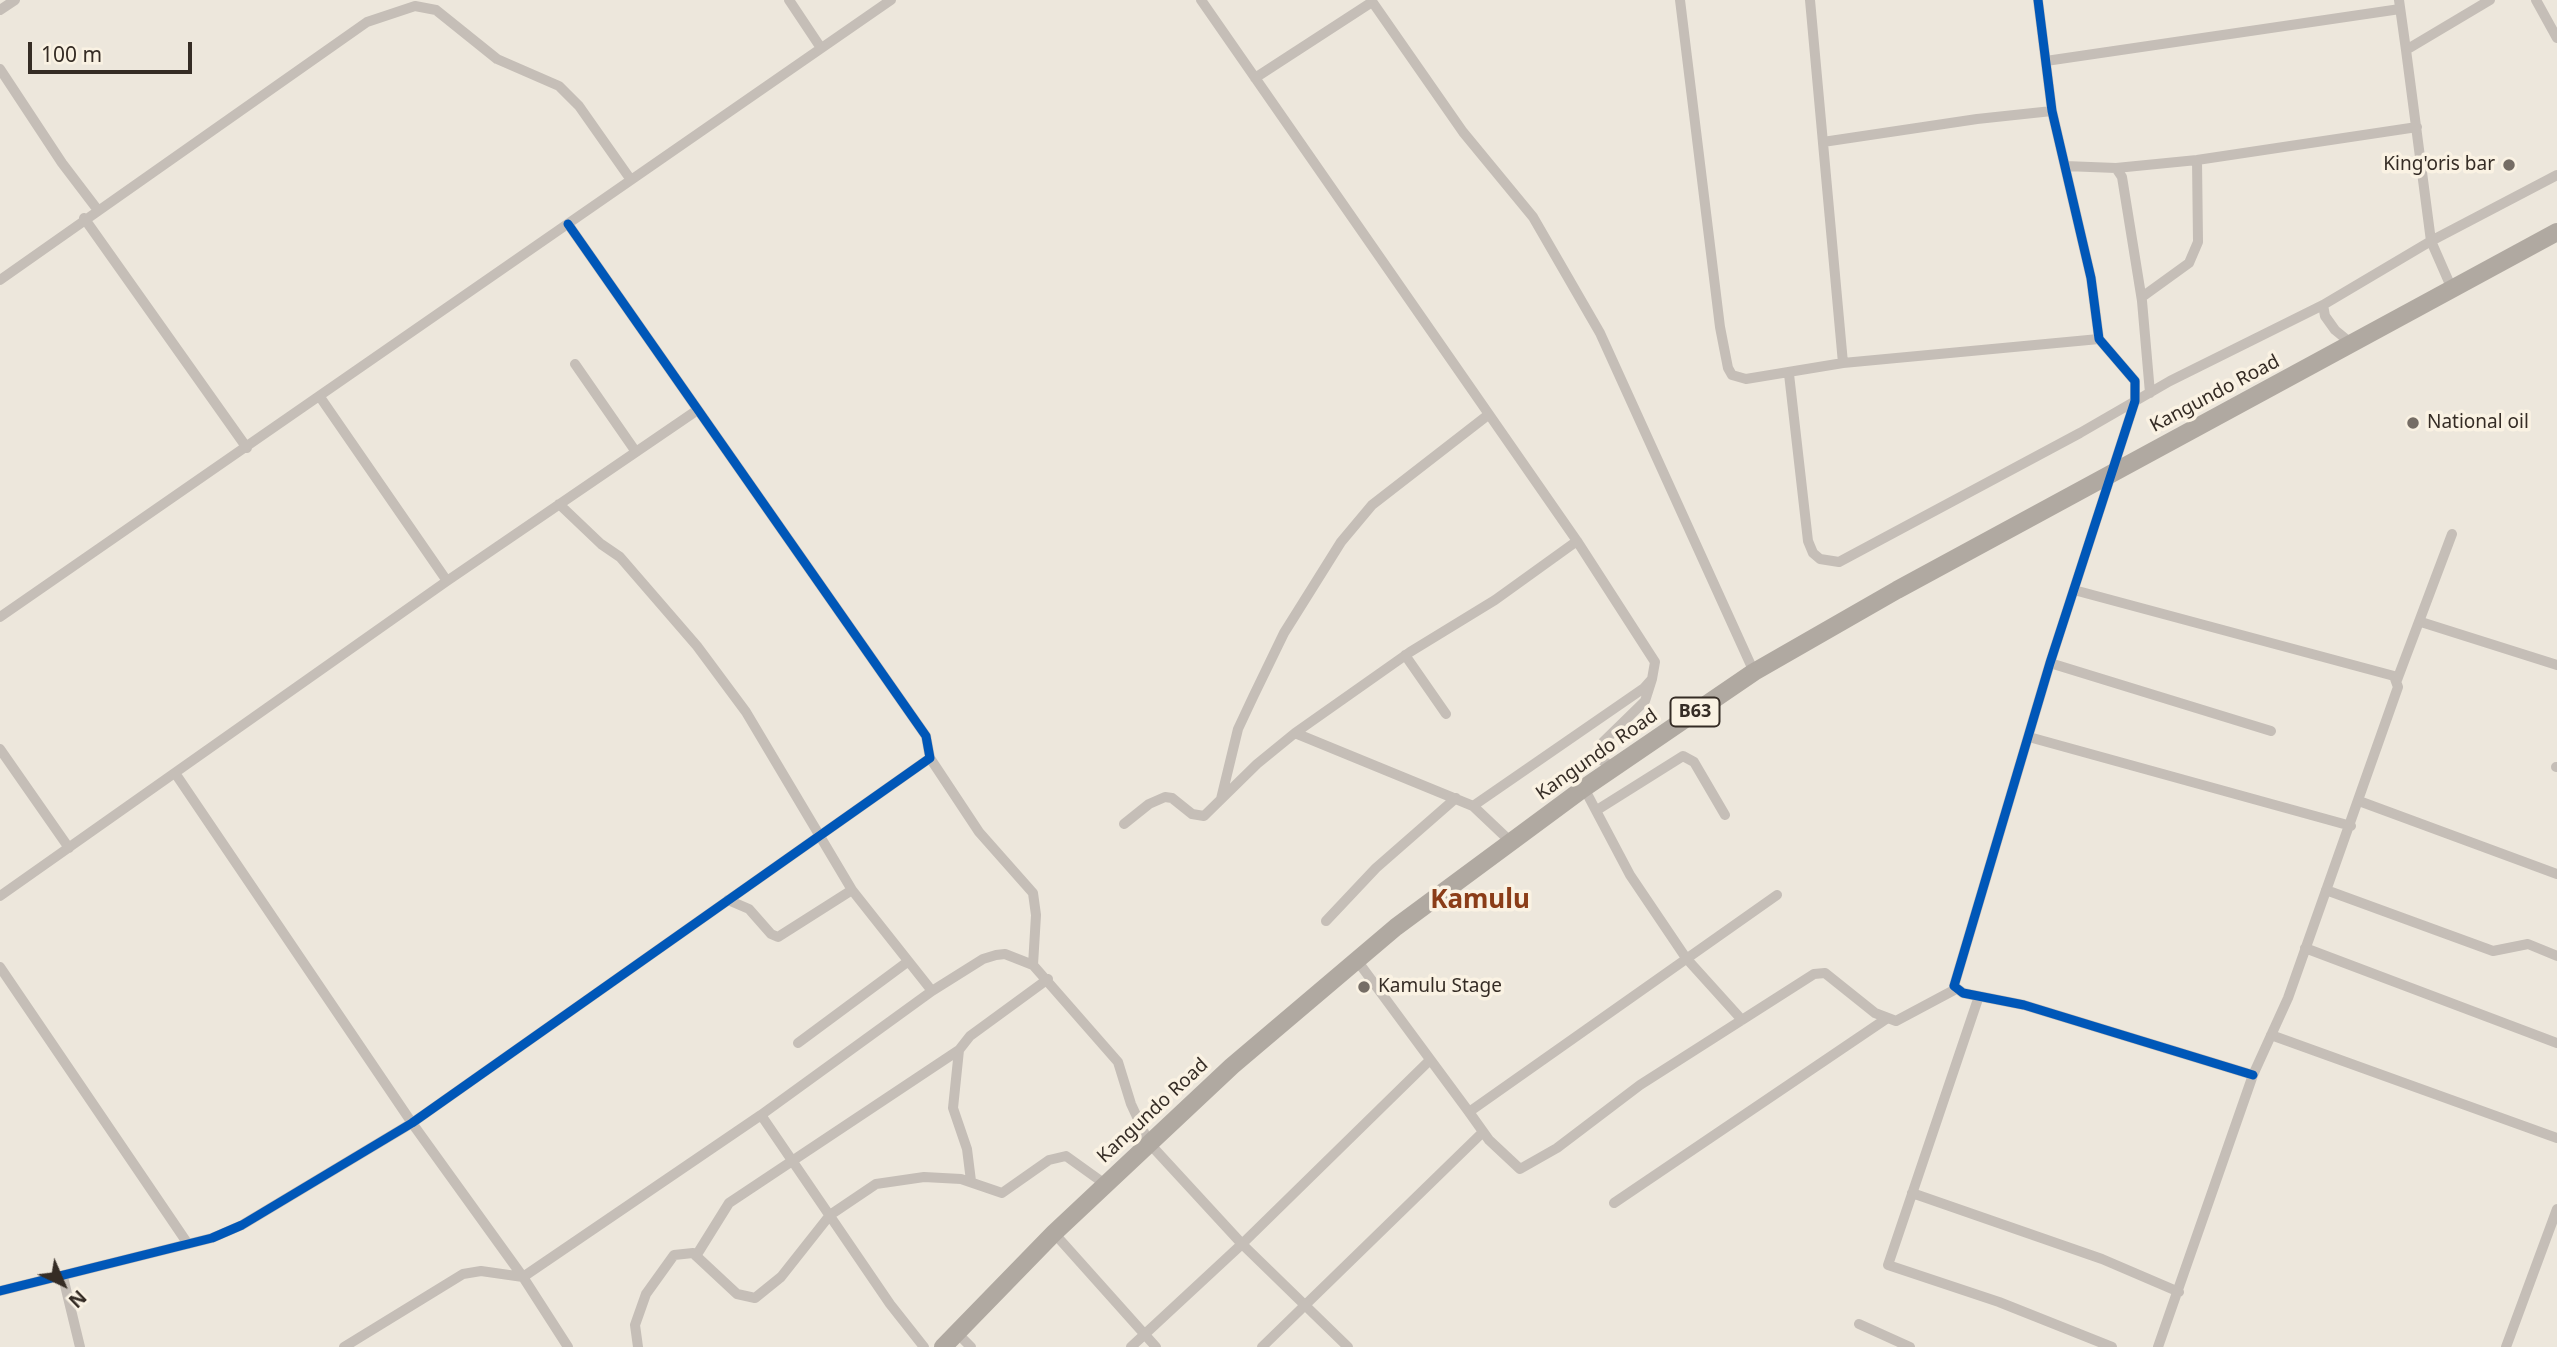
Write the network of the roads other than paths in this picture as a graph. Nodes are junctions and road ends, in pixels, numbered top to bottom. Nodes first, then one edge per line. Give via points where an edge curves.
1 (15, 0) edge
2 (789, 0) edge
3 (891, 0) edge
4 (1201, 0) edge
5 (1681, 0) edge
6 (1810, 0) edge
7 (2038, 0) edge
8 (2490, 0) edge
9 (2536, 0) edge
10 (1372, 1) edge
11 (2400, 4) edge
12 (0, 10) edge
13 (2557, 38) edge
14 (821, 48) junction
15 (2406, 50) junction
16 (2046, 61) junction
17 (0, 69) edge
18 (1255, 78) junction
19 (2052, 111) junction
20 (2417, 127) junction
21 (1823, 142) junction
22 (2197, 160) junction
23 (2065, 166) junction
24 (2116, 168) junction
25 (2557, 175) edge
26 (631, 180) junction
27 (97, 209) junction
28 (84, 218) junction
29 (568, 224) junction
30 (2557, 232) edge
31 (2431, 241) junction
32 (0, 280) edge
33 (2452, 289) junction
34 (2142, 297) junction
35 (2323, 305) junction
36 (2099, 339) junction
37 (2352, 344) junction
38 (1843, 363) junction
39 (575, 364) dead end
40 (1789, 374) junction
41 (2150, 393) junction
42 (320, 397) junction
43 (2135, 401) junction
44 (696, 411) junction
45 (1488, 415) junction
46 (247, 448) junction
47 (636, 452) junction
48 (2112, 473) junction
49 (559, 504) junction
50 (2452, 534) dead end
51 (1577, 541) junction
52 (447, 581) junction
53 (2074, 590) junction
54 (0, 617) edge
55 (2421, 622) junction
56 (1405, 655) junction
57 (2050, 663) junction
58 (2557, 665) edge
59 (1754, 673) junction
60 (1652, 678) junction
61 (2397, 680) junction
62 (1446, 714) dead end
63 (2271, 731) dead end
64 (1295, 733) junction
65 (2029, 737) junction
66 (0, 749) edge
67 (930, 758) junction
68 (1614, 768) junction
69 (175, 773) junction
70 (1584, 788) junction
71 (1456, 798) junction
72 (1221, 801) junction
73 (2359, 801) junction
74 (1473, 806) junction
75 (1597, 810) junction
76 (1725, 815) dead end
77 (1124, 824) dead end
78 (2351, 826) junction
79 (818, 837) junction
80 (1511, 842) junction
81 (69, 848) junction
82 (2557, 874) edge
83 (852, 890) junction
84 (2326, 890) junction
85 (1777, 895) dead end
86 (0, 896) edge
87 (728, 901) junction
88 (1326, 921) dead end
89 (2305, 948) junction
90 (2557, 956) edge
91 (1686, 958) junction
92 (1356, 959) junction
93 (906, 963) junction
94 (1033, 965) junction
95 (0, 967) edge
96 (1048, 979) junction
97 (1956, 989) junction
98 (932, 991) junction
99 (1979, 996) junction
100 (1886, 1019) junction
101 (1742, 1020) junction
102 (2271, 1035) junction
103 (798, 1043) dead end
104 (2557, 1043) edge
105 (959, 1050) junction
106 (1430, 1060) junction
107 (2253, 1075) junction
108 (1469, 1112) junction
109 (761, 1115) junction
110 (412, 1123) junction
111 (1483, 1132) junction
112 (2557, 1138) edge
113 (1149, 1143) junction
114 (793, 1161) junction
115 (971, 1181) junction
116 (1105, 1184) junction
117 (1912, 1193) junction
118 (1614, 1203) dead end
119 (2557, 1209) edge
120 (830, 1215) junction
121 (1054, 1233) junction
122 (188, 1244) junction
123 (1242, 1244) junction
124 (696, 1256) junction
125 (63, 1277) junction
126 (523, 1277) junction
127 (0, 1291) edge
128 (2179, 1292) junction
129 (1304, 1306) junction
130 (1859, 1324) dead end
131 (957, 1333) junction
132 (1143, 1334) junction
133 (80, 1347) edge
134 (344, 1347) edge
135 (568, 1347) edge
136 (638, 1347) edge
137 (924, 1347) edge
138 (943, 1347) edge
139 (971, 1347) edge
140 (1131, 1347) edge
141 (1156, 1347) edge
142 (1262, 1347) edge
143 (1348, 1347) edge
144 (1910, 1347) edge
145 (2112, 1347) edge
146 (2158, 1347) edge
147 (2506, 1347) edge

1 - 12 street
2 - 14 street
3 - 14 street
4 - 18 street
5 - 40 street via 1728,368 1740,379
6 - 21 street
7 - 16 street
8 - 15 street
9 - 13 street
10 - 18 street
10 - 59 street via 1463,132 1533,217 1560,263 1600,334
11 - 15 street
11 - 16 street
14 - 26 street
15 - 20 street
16 - 19 street
17 - 27 street
18 - 45 street
19 - 21 street
19 - 23 street
20 - 22 street
20 - 31 street
21 - 38 street
22 - 24 street
22 - 34 street via 2198,242 2189,263
23 - 24 street
23 - 36 street via 2091,278
24 - 34 street via 2124,184
25 - 31 street
26 - 27 street via 579,106 559,86 497,58 436,10 415,6 367,22
26 - 29 street
27 - 28 street
28 - 32 street
28 - 46 street
29 - 42 street
29 - 44 street
30 - 33 highway, Kangundo Road / B63
31 - 33 street
31 - 35 street
33 - 37 highway, Kangundo Road / B63
34 - 41 street
35 - 37 street via 2335,330
35 - 41 street
36 - 38 street
36 - 43 street via 2135,381
37 - 48 highway, Kangundo Road / B63
38 - 40 street
39 - 47 street
40 - 43 street via 1808,541 1813,553 1829,563 1839,562
41 - 43 street
42 - 46 street
42 - 52 street
43 - 48 street
44 - 47 street
44 - 67 street via 926,736
45 - 51 street
45 - 72 street via 1372,505 1340,542 1252,697 1238,729
46 - 54 street
47 - 49 street
48 - 53 street
48 - 59 highway, Kangundo Road / B63
49 - 52 street
49 - 79 street via 620,557 697,646 746,712
50 - 55 street
51 - 56 street via 1495,600
51 - 60 street via 1651,654 1655,662
52 - 69 street
53 - 57 street
53 - 61 street
55 - 58 street
55 - 61 street
56 - 62 street
56 - 64 street
57 - 63 street
57 - 65 street
59 - 68 highway, Kangundo Road / B63
60 - 68 street via 1645,701 1603,742 1600,759
60 - 74 street
61 - 73 street
64 - 71 street
64 - 72 street
65 - 78 street
65 - 97 street via 1954,981
66 - 81 street
67 - 79 street
67 - 94 street via 979,832 1032,893 1036,915
68 - 70 highway, Kangundo Road / B63
69 - 81 street
69 - 110 street
70 - 75 street
70 - 80 highway, Kangundo Road / B63
71 - 74 street
71 - 88 street
72 - 77 street via 1204,816 1165,797
73 - 78 street
73 - 82 street
74 - 80 street
75 - 76 street via 1683,756 1694,762
75 - 91 street via 1630,875
78 - 84 street
79 - 83 street
79 - 87 street
80 - 92 highway, Kangundo Road / B63
81 - 86 street
83 - 87 street via 778,937 749,909
83 - 93 street
84 - 89 street
84 - 90 street via 2493,951 2528,944
85 - 91 street
87 - 110 street
89 - 102 street
89 - 104 street
91 - 101 street
91 - 108 street
92 - 106 street
92 - 113 highway, Kangundo Road / B63
93 - 98 street
93 - 103 street
94 - 96 street
94 - 98 street via 996,955
95 - 122 street
96 - 105 street via 970,1036
96 - 113 street via 1118,1062
97 - 99 street
97 - 100 street via 1904,1018
98 - 109 street
99 - 107 street
99 - 117 street
100 - 101 street via 1820,972
100 - 118 street
101 - 111 street via 1640,1085 1526,1168 1514,1167
102 - 107 street
102 - 112 street
105 - 114 street
105 - 115 street via 953,1108 967,1149
106 - 108 street
106 - 123 street
107 - 128 street
108 - 111 street
109 - 114 street
109 - 126 street
110 - 122 street via 242,1225
110 - 126 street
111 - 129 street
113 - 116 highway, Kangundo Road / B63
113 - 123 street
114 - 120 street
114 - 124 street via 729,1203
115 - 116 street via 1007,1192 1049,1160 1066,1156
115 - 120 street via 924,1177 876,1184
116 - 121 highway, Kangundo Road / B63
117 - 128 street via 2102,1259
117 - 145 street via 1887,1261 1891,1268 1999,1302
119 - 147 street
120 - 124 street via 781,1277 755,1298 737,1294
120 - 137 street
121 - 131 highway, Kangundo Road / B63
121 - 132 street
122 - 125 street
123 - 129 street
123 - 132 street
124 - 136 street via 674,1255 646,1294 635,1325
125 - 127 street
125 - 133 street
126 - 134 street via 463,1273
126 - 135 street
128 - 146 street
129 - 142 street
129 - 143 street
130 - 144 street
131 - 138 highway, Kangundo Road / B63
131 - 139 street
132 - 140 street
132 - 141 street

